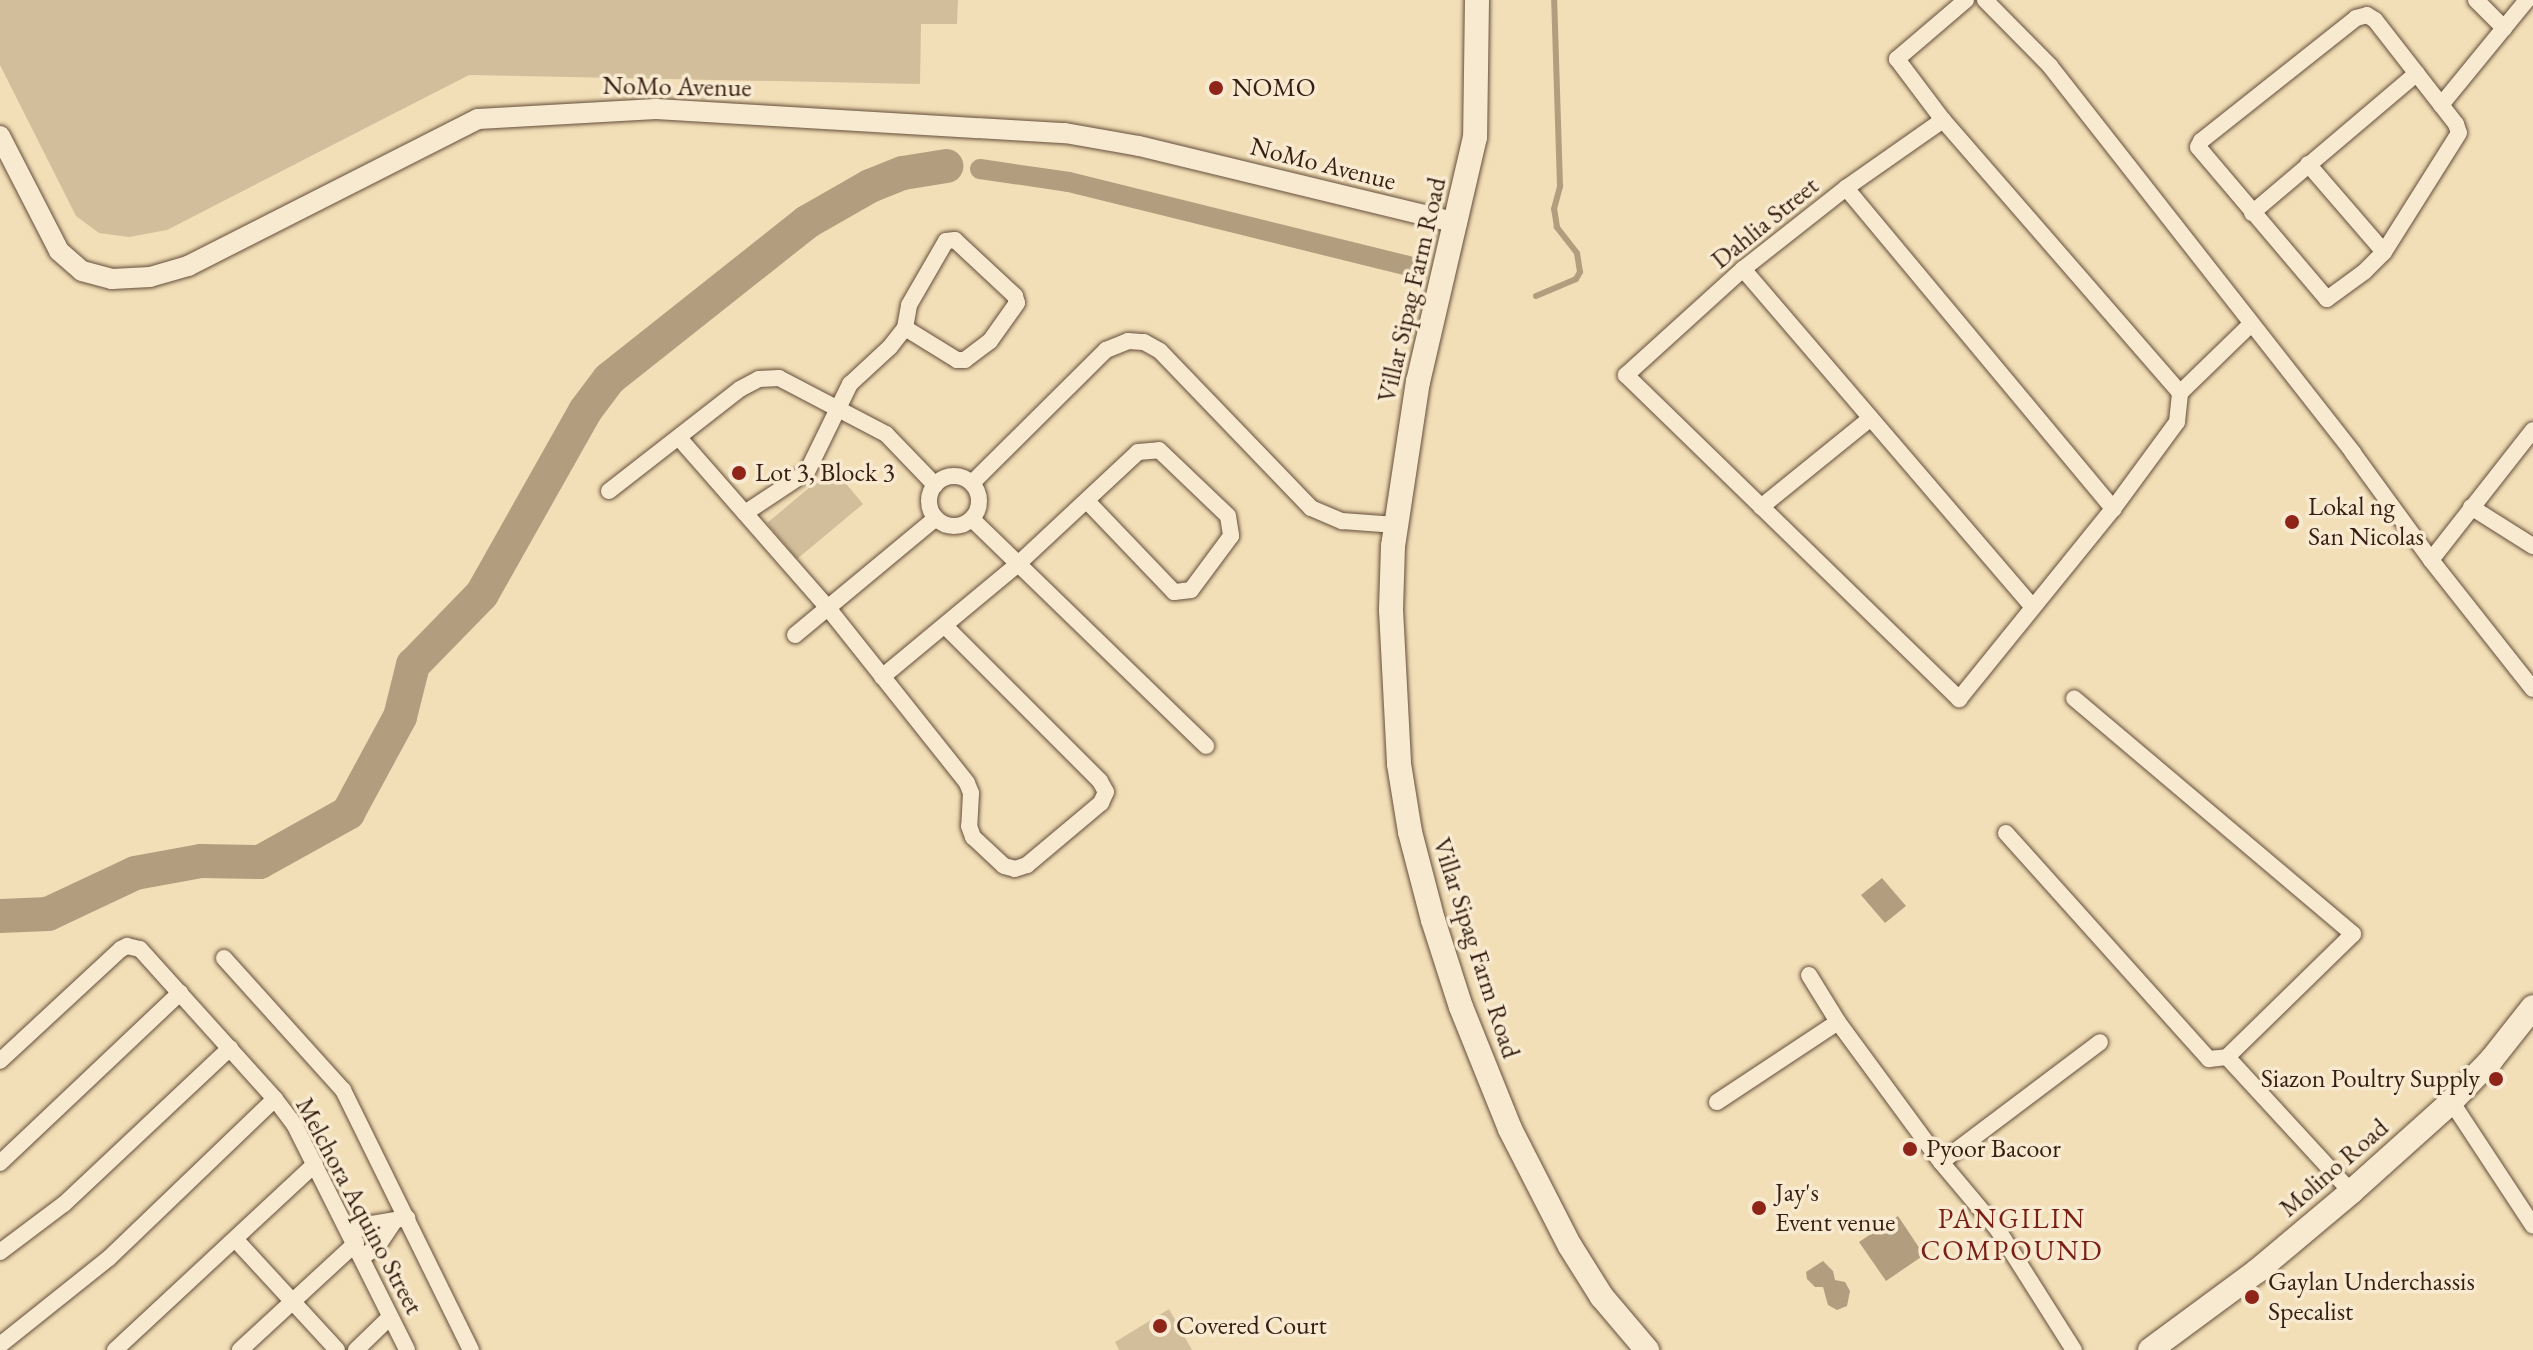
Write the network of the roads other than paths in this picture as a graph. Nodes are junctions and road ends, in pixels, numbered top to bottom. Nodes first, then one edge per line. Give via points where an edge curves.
1 (1477, 0) edge
2 (1966, 0) edge
3 (1985, 0) edge
4 (2476, 0) edge
5 (2527, 0) edge
6 (2504, 28) junction
7 (2417, 73) junction
8 (2441, 105) junction
9 (1943, 120) junction
10 (0, 136) edge
11 (2308, 164) junction
12 (1846, 188) junction
13 (2252, 213) junction
14 (1457, 223) junction
15 (2384, 252) junction
16 (1743, 269) junction
17 (2251, 324) junction
18 (905, 328) junction
19 (2180, 393) junction
20 (839, 409) junction
21 (1871, 418) junction
22 (2533, 430) edge
23 (680, 439) junction
24 (972, 483) junction
25 (935, 485) junction
26 (609, 491) dead end
27 (1087, 501) junction
28 (1761, 507) junction
29 (2471, 507) junction
30 (2113, 509) junction
31 (745, 513) junction
32 (936, 518) junction
33 (972, 519) junction
34 (1396, 525) junction
35 (2533, 546) edge
36 (2431, 560) junction
37 (1018, 564) junction
38 (2033, 607) junction
39 (828, 608) junction
40 (946, 627) junction
41 (795, 635) dead end
42 (882, 677) junction
43 (2533, 689) edge
44 (2074, 698) dead end
45 (1206, 746) dead end
46 (2006, 833) dead end
47 (224, 958) dead end
48 (1809, 975) dead end
49 (180, 993) junction
50 (2533, 1007) edge
51 (1838, 1022) junction
52 (2100, 1042) dead end
53 (230, 1048) junction
54 (2227, 1057) junction
55 (0, 1061) edge
56 (275, 1099) junction
57 (2451, 1101) junction
58 (1717, 1102) dead end
59 (1941, 1162) junction
60 (0, 1163) edge
61 (315, 1164) junction
62 (2351, 1192) junction
63 (400, 1220) junction
64 (2533, 1226) edge
65 (236, 1240) junction
66 (356, 1244) junction
67 (0, 1252) edge
68 (294, 1301) junction
69 (390, 1317) junction
70 (0, 1345) edge
71 (115, 1350) edge
72 (240, 1350) edge
73 (337, 1350) edge
74 (356, 1350) edge
75 (407, 1350) edge
76 (471, 1350) edge
77 (1647, 1350) edge
78 (2074, 1350) edge
79 (2150, 1350) edge

1 - 14 main road, Villar Sipag Farm Road via 1475,137
2 - 9 street via 1897,59
3 - 17 street via 2050,66
4 - 6 street
5 - 6 street
6 - 8 street
7 - 8 street
7 - 11 street
7 - 13 street via 2375,20 2367,15 2356,18 2201,141 2198,147
8 - 15 street via 2456,124 2457,141
9 - 12 street, Dahlia Street
9 - 19 street
10 - 14 street, NoMo Avenue via 59,251 82,271 112,279 150,277 188,266 478,119 640,110 1065,133
11 - 13 street
11 - 15 street
12 - 16 street, Dahlia Street
12 - 30 street
13 - 15 street via 2327,299
14 - 34 main road, Villar Sipag Farm Road via 1418,381
16 - 21 street
16 - 28 street, Dahlia Street via 1626,375
17 - 19 street
17 - 36 street
18 - 18 street via 965,360 990,341 1017,303 955,240 946,241 909,305
18 - 20 street via 850,384
19 - 30 street via 2177,422
20 - 23 street via 779,378 759,379
20 - 25 street via 886,434
20 - 31 street via 807,472
21 - 28 street
21 - 38 street
22 - 29 street
23 - 26 street
23 - 31 street
24 - 25 street via 956,476
24 - 33 street via 979,503
24 - 34 street via 1106,350 1128,341 1144,342 1160,351 1311,508 1342,521
25 - 32 street via 930,501
27 - 27 street via 1174,592 1191,590 1231,536 1228,516 1159,450 1130,456
27 - 37 street
28 - 38 street via 1959,699
29 - 35 street
29 - 36 street
30 - 38 street
31 - 39 street
32 - 33 street via 954,526
32 - 39 street
33 - 37 street
34 - 77 main road, Villar Sipag Farm Road via 1391,610 1399,764 1433,920 1510,1129 1570,1246 1602,1297
36 - 43 street
37 - 40 street
37 - 45 street
39 - 41 street
39 - 42 street
40 - 42 street
40 - 42 street via 1106,792 1101,803 1027,865 1004,866 973,837 967,783
44 - 54 street via 2353,934
46 - 54 street via 2209,1059
47 - 63 street via 343,1090
48 - 51 street
49 - 53 street, Melchora Aquino Street
49 - 55 street, Melchora Aquino Street via 134,946 121,949
49 - 60 street
50 - 57 main road, Molino Road
51 - 58 street
51 - 59 street
52 - 59 street
53 - 56 street, Melchora Aquino Street
53 - 67 street via 64,1204
54 - 62 street
56 - 61 street, Melchora Aquino Street
56 - 70 street via 109,1258
57 - 62 main road, Molino Road
57 - 64 street
59 - 78 street via 1998,1230
61 - 65 street
61 - 66 street, Melchora Aquino Street
62 - 79 main road, Molino Road via 2257,1271
63 - 66 street via 366,1225
63 - 66 street via 377,1247
63 - 76 street
65 - 68 street
65 - 71 street
66 - 68 street
66 - 69 street, Melchora Aquino Street
68 - 72 street
68 - 73 street
69 - 74 street
69 - 75 street, Melchora Aquino Street

